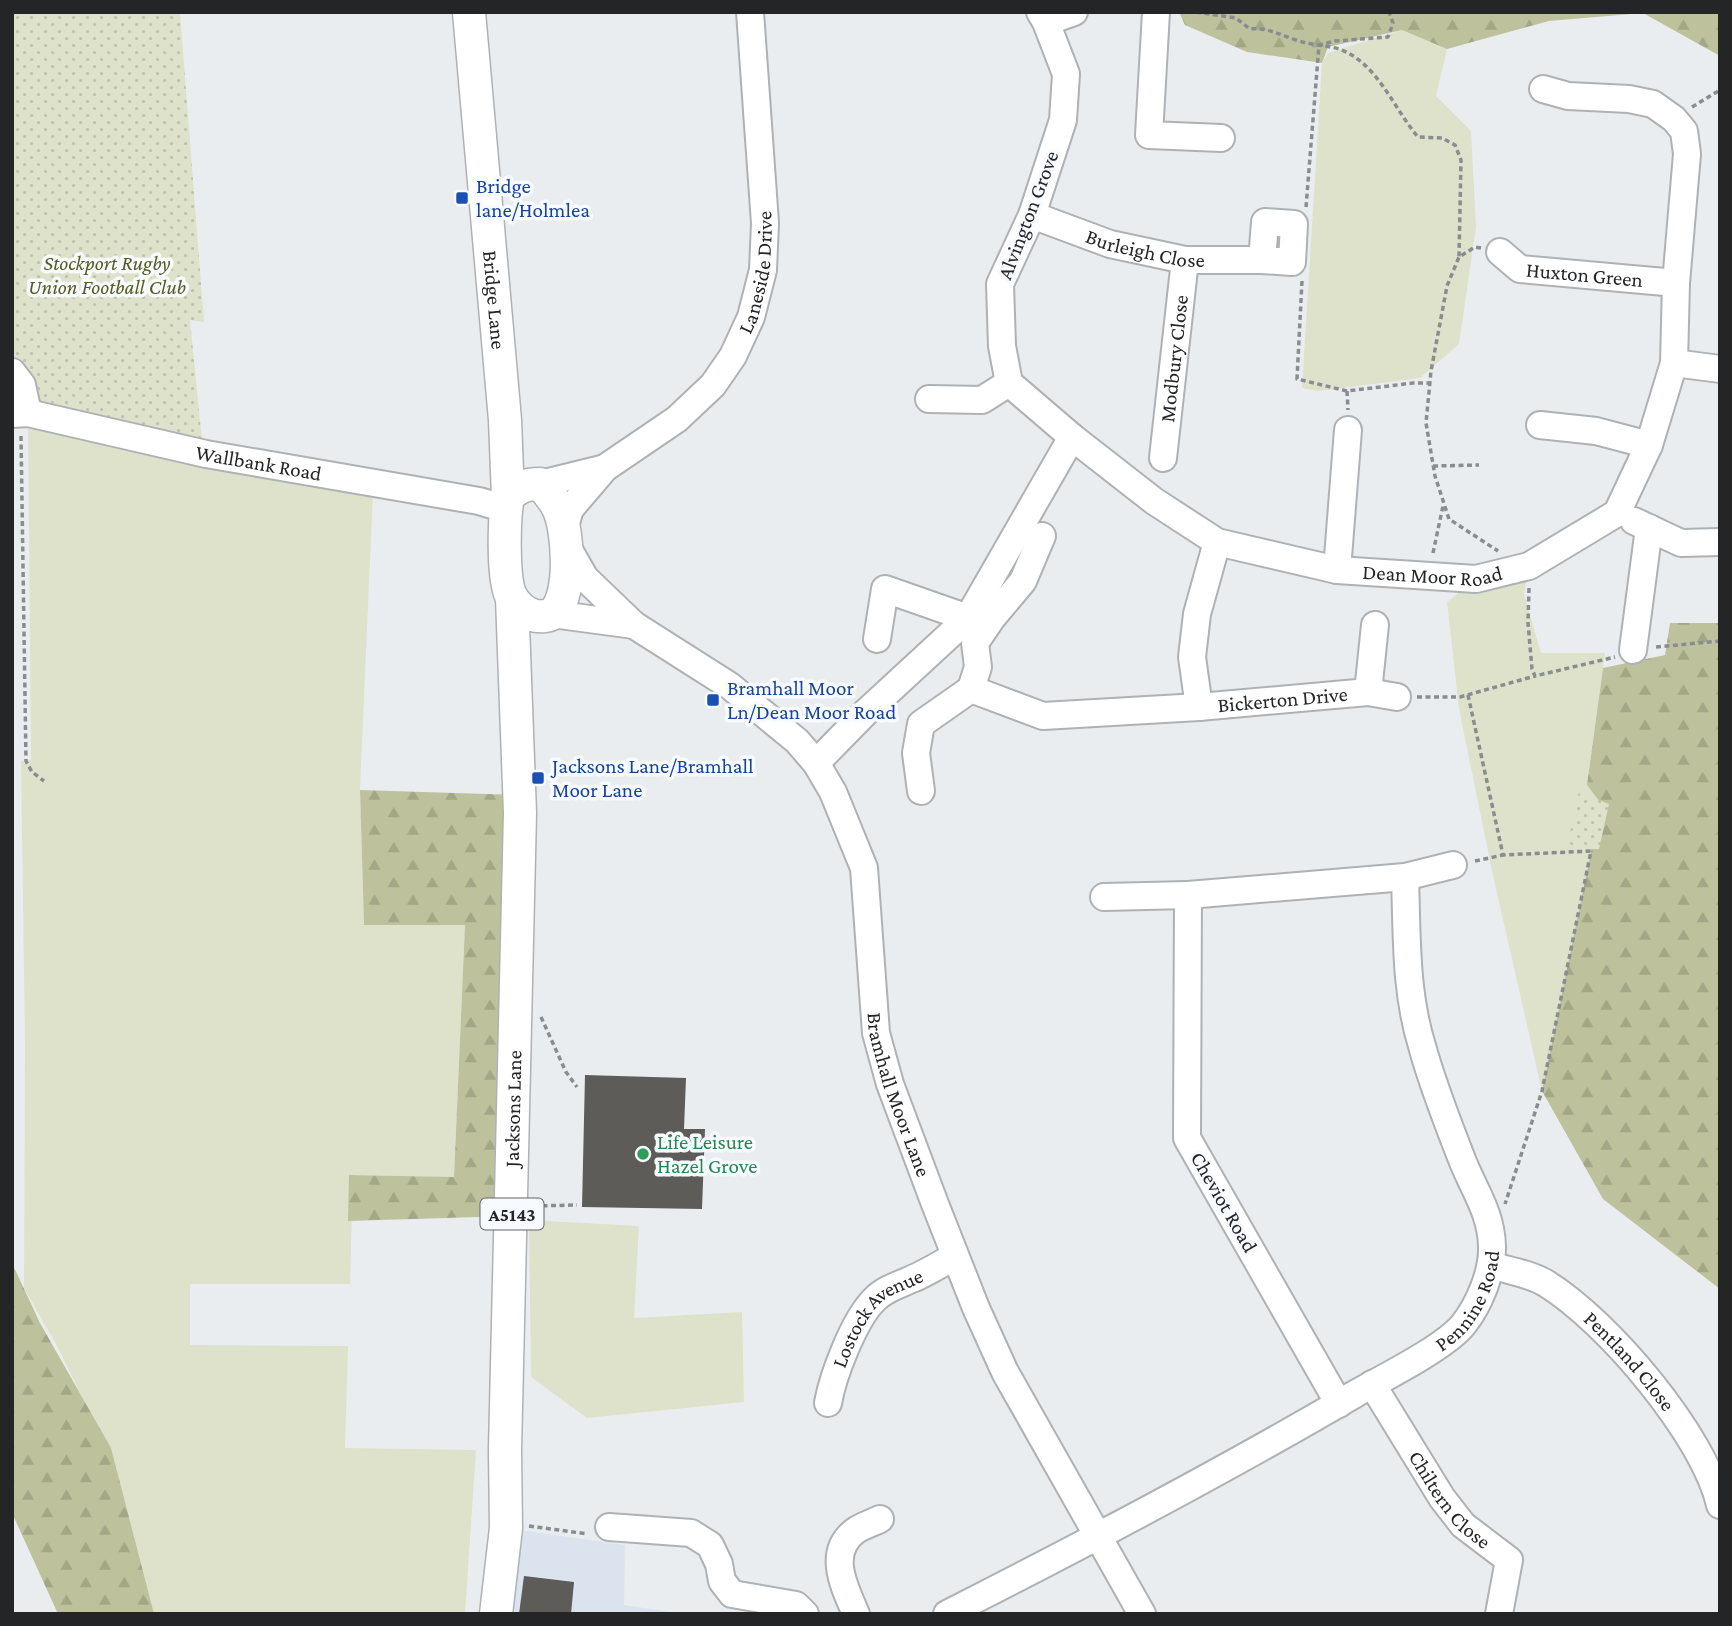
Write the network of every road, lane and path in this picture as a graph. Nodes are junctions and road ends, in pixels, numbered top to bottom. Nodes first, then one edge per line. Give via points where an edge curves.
1 (469, 12) edge
2 (750, 12) edge
3 (1074, 12) edge
4 (1156, 12) edge
5 (1196, 12) edge
6 (1389, 12) edge
7 (1043, 17) edge
8 (1320, 46) junction
9 (1543, 89) dead end
10 (1720, 90) edge
11 (1674, 120) junction
12 (1221, 138) dead end
13 (1032, 215) junction
14 (1305, 216) dead end
15 (1500, 252) joint
16 (1459, 257) junction
17 (1185, 260) junction
18 (1262, 260) dead end
19 (1302, 275) dead end
20 (1676, 283) junction
21 (1674, 363) junction
22 (1720, 369) edge
23 (12, 372) edge
24 (1009, 383) junction
25 (1430, 383) junction
26 (929, 399) dead end
27 (20, 413) edge
28 (1540, 425) dead end
29 (1348, 430) dead end
30 (1072, 437) junction
31 (1649, 445) junction
32 (1164, 458) dead end
33 (1479, 465) dead end
34 (1433, 466) junction
35 (605, 468) junction
36 (522, 494) junction
37 (1444, 503) junction
38 (1616, 513) junction
39 (1649, 528) junction
40 (1042, 536) dead end
41 (564, 537) junction
42 (1217, 542) junction
43 (1720, 542) edge
44 (1529, 566) junction
45 (1337, 570) junction
46 (1428, 576) junction
47 (512, 598) junction
48 (550, 615) junction
49 (968, 618) junction
50 (634, 625) junction
51 (1376, 625) dead end
52 (877, 639) dead end
53 (1720, 641) edge
54 (1633, 650) junction
55 (1535, 676) junction
56 (971, 689) junction
57 (1367, 692) junction
58 (1468, 695) junction
59 (1397, 697) joint
60 (1199, 707) junction
61 (865, 713) junction
62 (797, 741) junction
63 (816, 762) junction
64 (44, 780) dead end
65 (920, 790) dead end
66 (520, 813) junction
67 (1503, 855) junction
68 (1453, 865) joint
69 (1405, 877) junction
70 (1188, 895) junction
71 (1104, 897) dead end
72 (516, 976) junction
73 (577, 1087) dead end
74 (577, 1205) dead end
75 (528, 1206) dead end
76 (1504, 1208) dead end
77 (955, 1256) junction
78 (1491, 1265) junction
79 (1372, 1384) junction
80 (828, 1403) dead end
81 (1339, 1404) junction
82 (1720, 1506) edge
83 (880, 1518) dead end
84 (506, 1523) junction
85 (609, 1527) joint
86 (1097, 1537) junction
87 (496, 1614) edge
88 (806, 1614) edge
89 (856, 1614) edge
90 (947, 1614) edge
91 (1142, 1614) edge
92 (1499, 1614) edge

1 - 36 main road, Bridge Lane via 505,420
2 - 35 street, Laneside Drive via 765,223 763,271 751,317 713,385 677,418
3 - 7 street
4 - 12 street via 1149,135
5 - 8 path via 1236,18 1250,29 1264,27
6 - 8 path via 1393,23 1388,37
7 - 13 street, Alvington Grove via 1066,74 1063,120
8 - 14 path
8 - 16 path via 1341,50 1361,63 1418,137 1442,138 1455,145 1461,160
9 - 11 street via 1568,96 1653,104
10 - 11 path
11 - 20 street via 1684,131 1687,154
13 - 17 street, Burleigh Close via 1110,244
13 - 24 street, Alvington Grove via 1000,284 1002,346
15 - 16 path via 1475,247
15 - 20 street, Huxton Green via 1520,269
16 - 25 path via 1447,286
17 - 18 street, Burleigh Close
17 - 32 street, Modbury Close
19 - 25 path via 1297,379 1347,391
20 - 21 street
21 - 22 street
21 - 31 street
23 - 27 street via 22,386
24 - 26 street via 982,400
24 - 30 street
25 - 34 path via 1426,423
27 - 36 street, Wallbank Road via 206,454 493,504
27 - 64 path via 26,761
28 - 31 street via 1596,431
29 - 45 street
30 - 42 street, Dean Moor Road via 1154,502
30 - 49 street
31 - 38 street
33 - 34 path
34 - 37 path
35 - 36 street, Laneside Drive
35 - 41 street, Laneside Drive via 570,509
36 - 41 main road, Jacksons Lane via 551,495 560,512
36 - 47 main road, Bridge Lane via 507,581
37 - 44 path via 1450,519 1486,546
37 - 46 path
38 - 39 street
38 - 44 street, Dean Moor Road
39 - 43 street via 1681,543
39 - 54 street
40 - 56 street via 1023,582 975,643 978,667
41 - 48 main road, Jacksons Lane via 567,581 561,601
41 - 50 street, Bramhall Moor Lane via 585,578
42 - 45 street, Dean Moor Road
42 - 60 street, Bickerton Drive via 1197,614 1192,657
44 - 46 street, Dean Moor Road via 1476,579
44 - 55 path via 1528,623
45 - 46 street, Dean Moor Road
47 - 48 main road via 536,617
47 - 66 main road, Jacksons Lane / A5143
48 - 50 street, Bramhall Moor Lane
48 - 66 main road, Jacksons Lane / A5143 via 532,662
49 - 52 street via 885,589
49 - 61 street
50 - 62 street, Bramhall Moor Lane via 730,686
51 - 57 street, Bickerton Drive
53 - 54 path
54 - 55 path
55 - 58 path
56 - 60 street, Bickerton Drive via 1043,716
56 - 65 street via 921,724 916,753
57 - 59 street, Bickerton Drive
57 - 60 street, Bickerton Drive
58 - 59 path
58 - 67 path
61 - 62 street
61 - 63 street
62 - 63 street, Bramhall Moor Lane
63 - 77 street, Bramhall Moor Lane via 864,868 876,1033 890,1084
66 - 72 main road, Jacksons Lane / A5143
67 - 68 path
67 - 76 path via 1591,851 1542,1091
68 - 69 street
69 - 70 street
69 - 78 street, Pennine Road via 1408,987 1461,1159 1489,1216
70 - 71 street
70 - 81 street, Cheviot Road via 1188,1138
72 - 73 path
72 - 84 main road, Jacksons Lane / A5143
74 - 75 path
77 - 80 street, Lostock Avenue via 873,1300 854,1331
77 - 86 street, Bramhall Moor Lane via 1006,1371
78 - 79 street, Pennine Road via 1462,1325 1444,1342
78 - 82 street, Pentland Close via 1545,1282 1585,1311 1638,1368 1688,1434 1715,1483
79 - 81 street, Pennine Road
79 - 92 street, Chiltern Close via 1463,1525 1509,1560
81 - 86 street, Pennine Road
83 - 89 street via 843,1543 841,1578
84 - 85 path via 604,1536
84 - 87 main road, Jacksons Lane / A5143
85 - 88 street via 691,1533 710,1545 722,1581 732,1594 796,1605
86 - 90 street, Pennine Road
86 - 91 street, Bramhall Moor Lane

